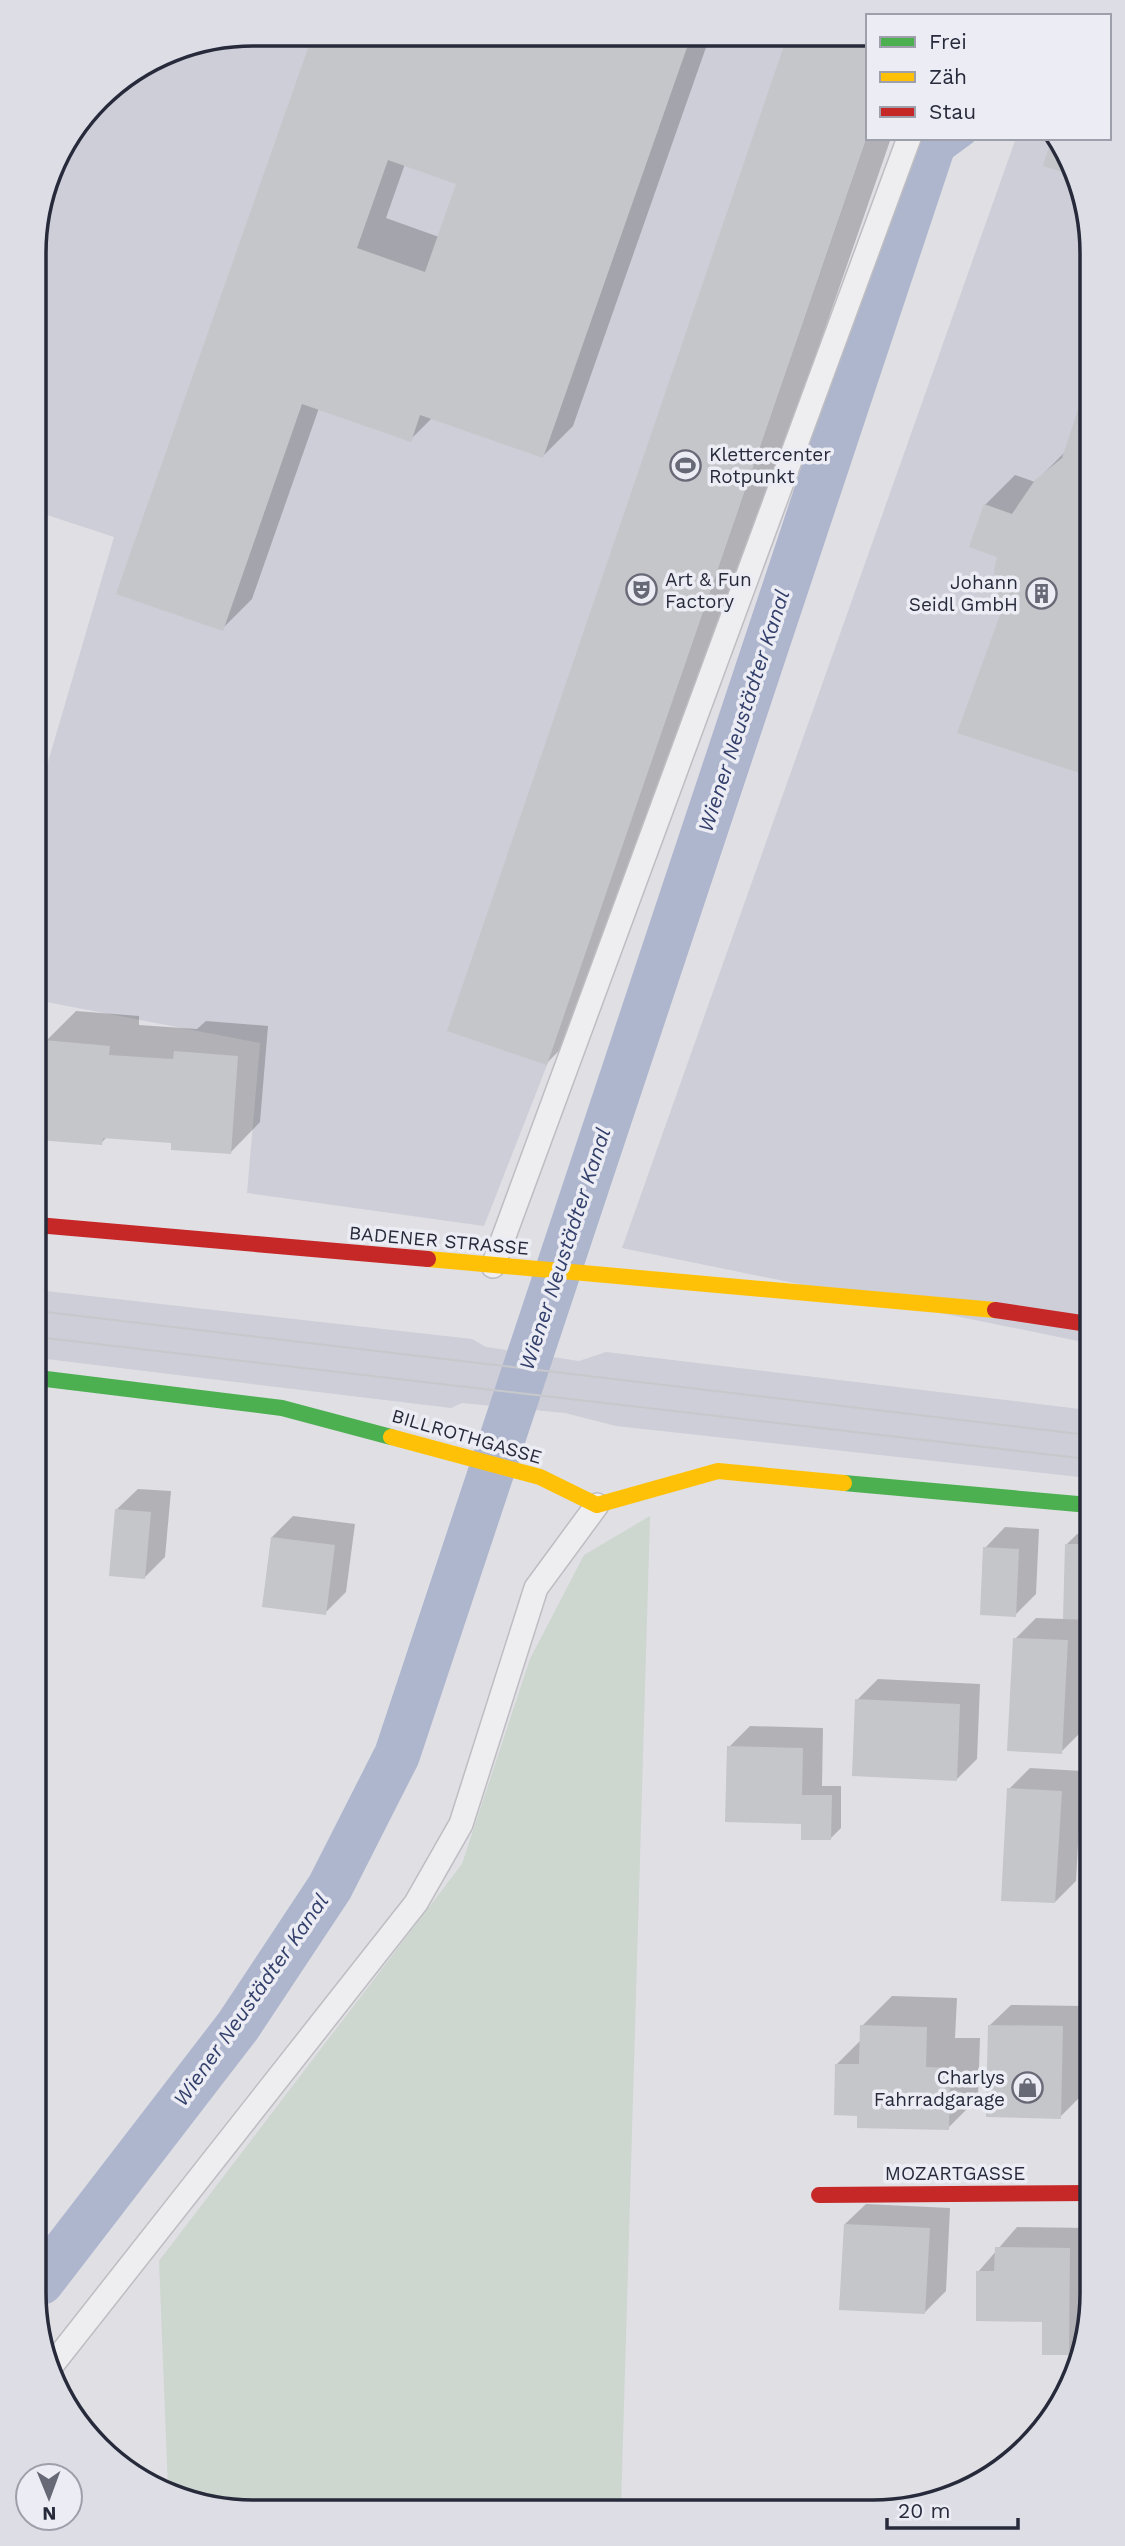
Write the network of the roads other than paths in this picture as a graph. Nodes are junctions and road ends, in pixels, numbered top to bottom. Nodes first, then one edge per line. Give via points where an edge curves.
1 (908, 140) edge
2 (46, 1227) edge
3 (503, 1266) junction
4 (1079, 1323) edge
5 (46, 1379) edge
6 (1079, 1504) edge
7 (597, 1505) junction
8 (1079, 2193) edge
9 (819, 2195) dead end
10 (57, 2359) edge

1 - 3 lane
2 - 3 street, BADENER STRASSE
3 - 4 street, BADENER STRASSE via 973,1307
5 - 7 street, BILLROTHGASSE via 282,1408 540,1477
6 - 7 street via 718,1471
7 - 10 lane via 536,1588 461,1824 416,1903
8 - 9 street, MOZARTGASSE

